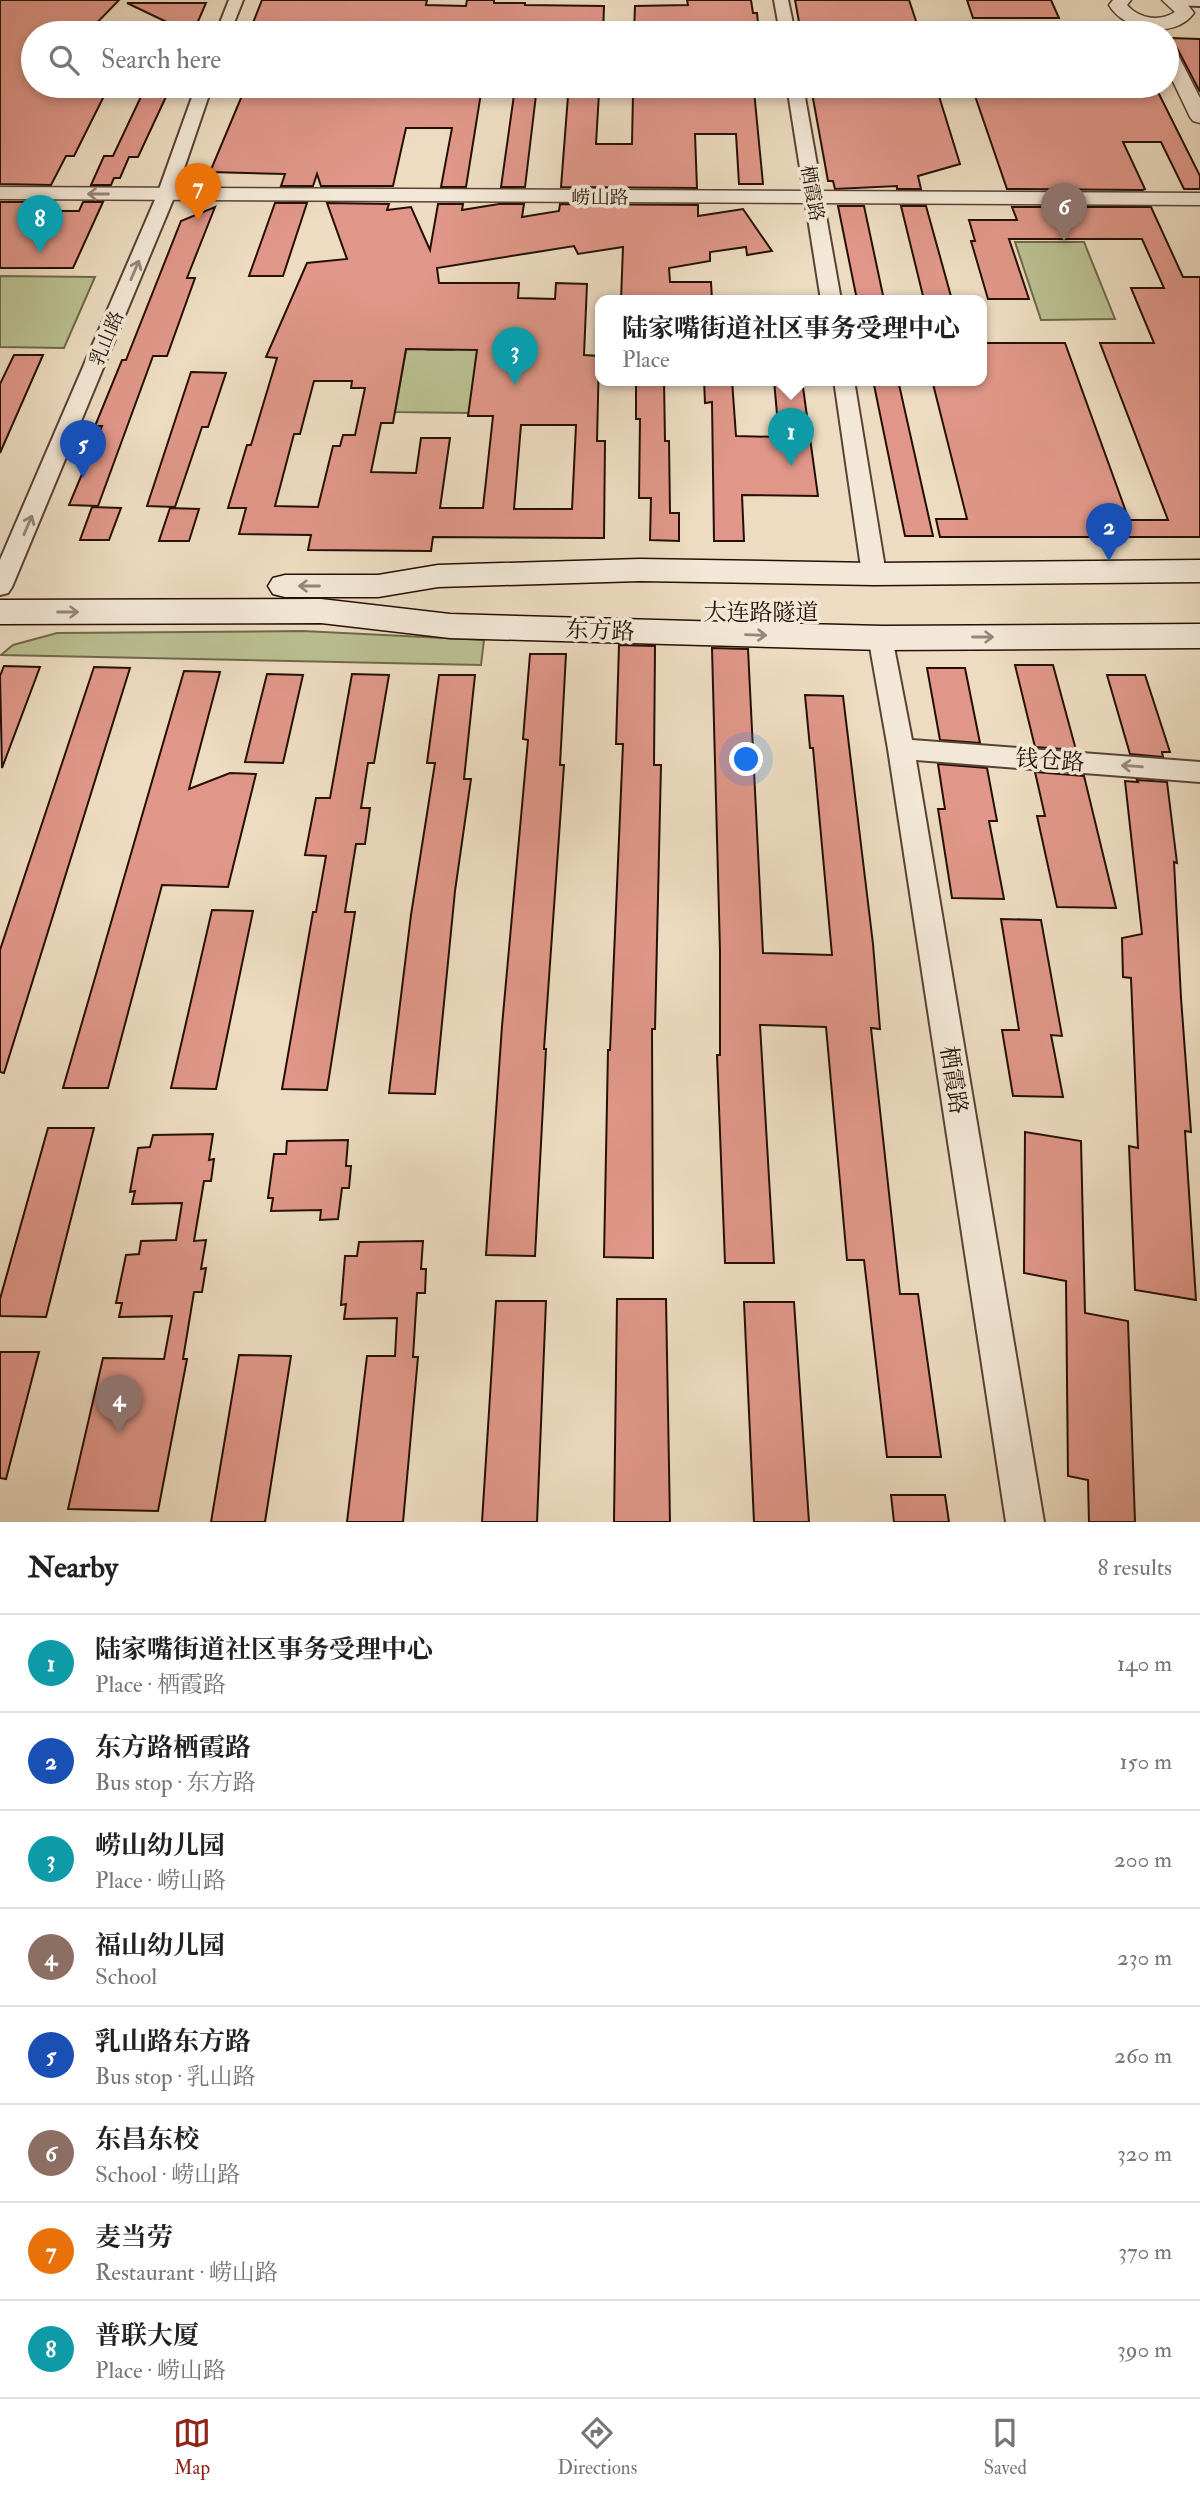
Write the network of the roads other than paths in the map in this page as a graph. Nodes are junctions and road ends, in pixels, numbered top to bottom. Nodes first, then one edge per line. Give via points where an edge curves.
1 (236, 0) edge
2 (781, 0) edge
3 (1122, 0) edge
4 (1200, 2) edge
5 (1182, 8) edge
6 (228, 21) edge
7 (785, 21) edge
8 (1140, 21) edge
9 (1179, 75) edge
10 (200, 98) edge
11 (797, 98) edge
12 (1200, 117) edge
13 (0, 193) edge
14 (166, 195) junction
15 (814, 198) junction
16 (1200, 200) edge
17 (830, 295) edge
18 (845, 386) edge
19 (1200, 571) edge
20 (874, 574) junction
21 (378, 586) junction
22 (0, 588) edge
23 (1200, 590) edge
24 (321, 611) junction
25 (0, 612) edge
26 (1200, 613) edge
27 (1200, 636) edge
28 (883, 638) junction
29 (901, 748) junction
30 (1200, 772) edge
31 (1025, 1522) edge

1 - 6 street
2 - 7 street
3 - 8 street via 1118,5 1124,14
4 - 5 street
9 - 12 street
10 - 14 street, 乳山路
11 - 15 street, 栖霞路
14 -> 13 street, 崂山路
14 - 15 street, 崂山路
22 -> 14 street, 乳山路
15 - 16 street, 崂山路
15 - 17 street, 栖霞路
18 - 20 street
19 - 20 main road
20 - 21 main road via 640,570 438,576
21 -> 22 main road
21 - 23 main road, 大连路隧道
25 -> 24 main road, 东方路
24 - 26 main road, 大连路隧道
24 -> 28 main road, 东方路 via 450,626
28 -> 27 main road, 东方路
28 - 29 street, 栖霞路
30 -> 29 street, 钱仓路
29 - 31 street, 栖霞路

